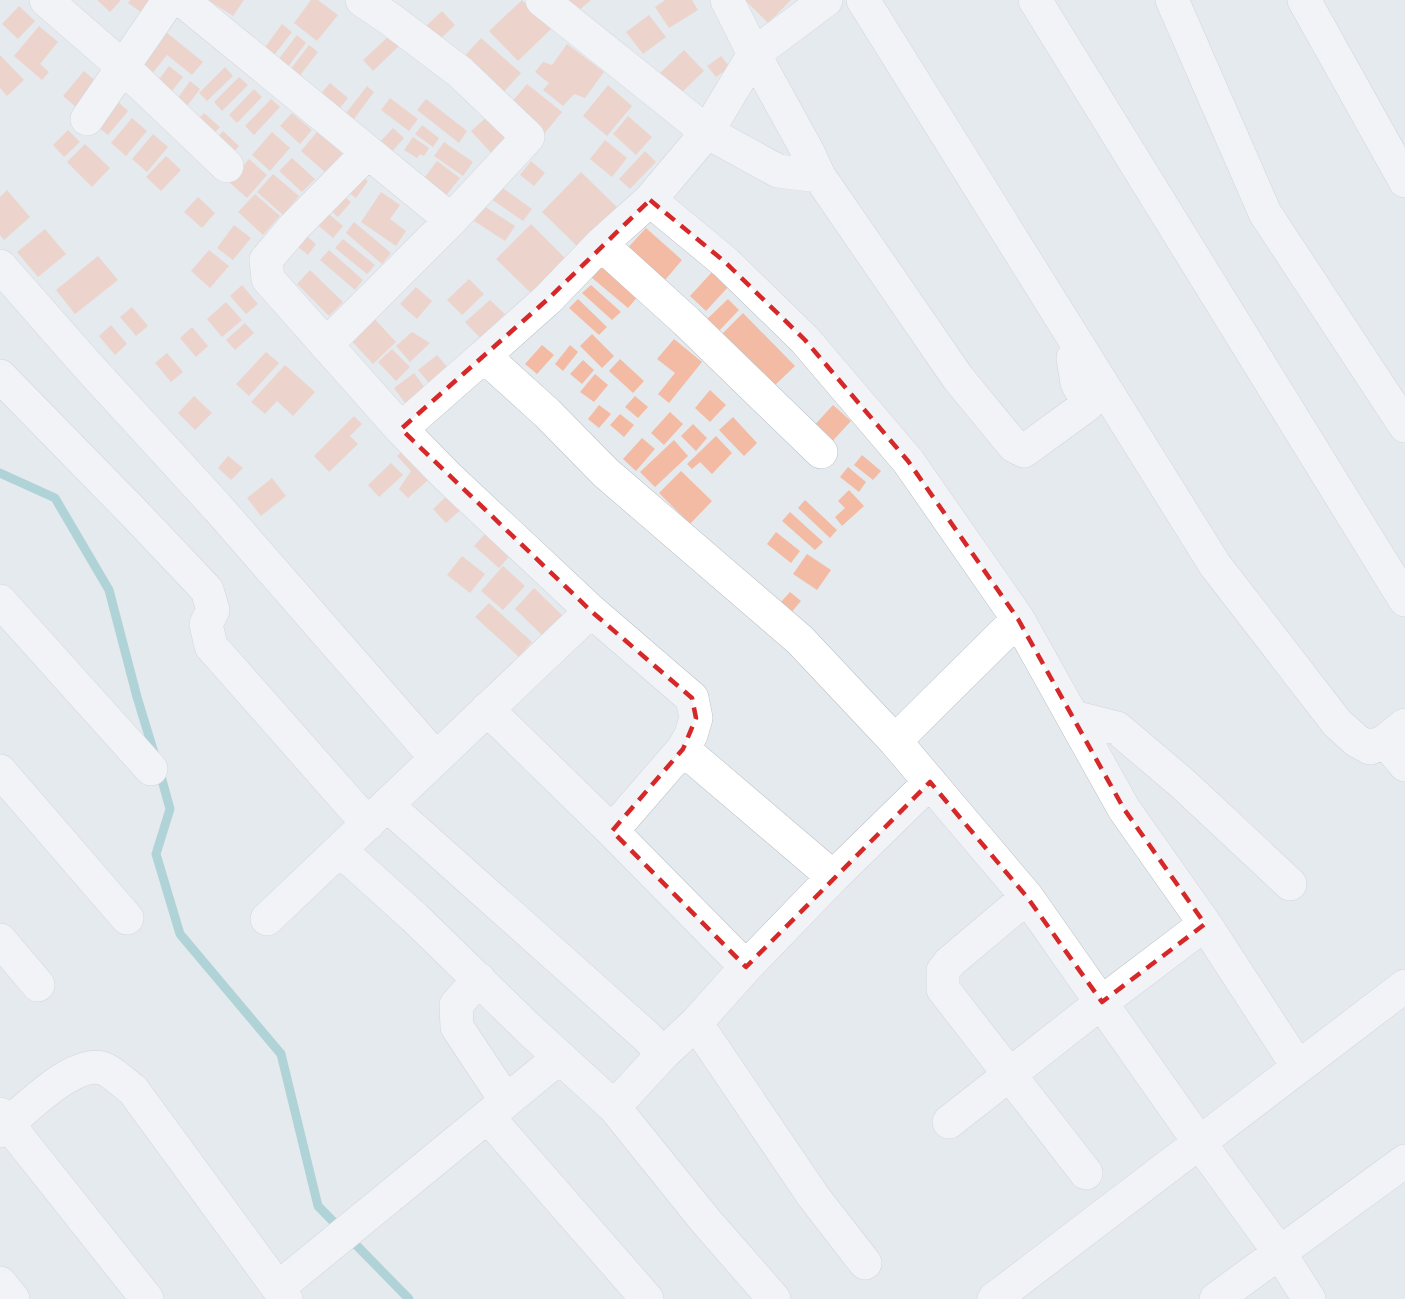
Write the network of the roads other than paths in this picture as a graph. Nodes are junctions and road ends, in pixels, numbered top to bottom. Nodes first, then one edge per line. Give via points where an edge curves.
1 (46, 0) edge
2 (170, 0) edge
3 (182, 0) edge
4 (362, 0) edge
5 (542, 0) edge
6 (727, 0) edge
7 (826, 0) edge
8 (863, 0) edge
9 (1035, 0) edge
10 (1172, 0) edge
11 (1304, 0) edge
12 (754, 54) junction
13 (123, 67) junction
14 (87, 119) dead end
15 (707, 132) junction
16 (368, 152) junction
17 (227, 166) dead end
18 (819, 177) junction
19 (1405, 181) edge
20 (650, 200) junction
21 (451, 220) junction
22 (602, 244) junction
23 (0, 266) edge
24 (1077, 342) junction
25 (326, 345) junction
26 (484, 356) junction
27 (0, 376) edge
28 (1405, 426) edge
29 (401, 429) junction
30 (821, 452) dead end
31 (1405, 600) edge
32 (0, 601) edge
33 (591, 611) junction
34 (1018, 619) junction
35 (487, 710) junction
36 (1073, 717) junction
37 (895, 741) junction
38 (1398, 744) edge
39 (683, 749) junction
40 (436, 758) junction
41 (151, 769) dead end
42 (0, 771) edge
43 (930, 782) junction
44 (378, 814) junction
45 (612, 831) junction
46 (340, 850) junction
47 (833, 877) junction
48 (1290, 884) dead end
49 (1028, 897) junction
50 (127, 918) dead end
51 (267, 919) dead end
52 (1205, 924) junction
53 (0, 940) edge
54 (746, 967) junction
55 (479, 979) junction
56 (38, 985) dead end
57 (1405, 986) edge
58 (1102, 1002) junction
59 (696, 1023) junction
60 (663, 1054) junction
61 (560, 1057) junction
62 (1298, 1067) junction
63 (1009, 1074) junction
64 (614, 1107) junction
65 (497, 1109) junction
66 (949, 1122) dead end
67 (3, 1123) edge
68 (1199, 1142) junction
69 (1405, 1161) edge
70 (1086, 1173) dead end
71 (1279, 1252) junction
72 (865, 1263) dead end
73 (0, 1283) edge
74 (282, 1294) edge
75 (13, 1299) edge
76 (147, 1299) edge
77 (647, 1299) edge
78 (774, 1299) edge
79 (994, 1299) edge
80 (1216, 1299) edge
81 (1309, 1299) edge

1 - 13 street
2 - 13 street
3 - 16 street
4 - 21 street via 460,72 528,137
5 - 15 street
6 - 12 street
7 - 12 street
8 - 24 street
9 - 31 street
10 - 28 street via 1265,213
11 - 19 street
12 - 15 street
12 - 18 street
13 - 14 street
13 - 17 street
15 - 18 street via 777,171
15 - 20 street
16 - 21 street
16 - 25 street via 266,260 268,279
18 - 24 street via 958,378 1014,446 1024,451 1087,405 1074,367 1072,354
20 - 22 street
20 - 34 street via 725,262 805,340 908,461
21 - 25 street
22 - 26 street
22 - 30 street
23 - 40 street
24 - 38 street via 1215,565 1337,723 1370,748
25 - 29 street
26 - 29 street
26 - 37 street via 606,473 800,640
27 - 44 street via 207,590 213,610 206,624 211,646
29 - 33 street
32 - 41 street
33 - 35 street
33 - 39 street via 692,698 696,718
34 - 36 street
34 - 37 street
35 - 40 street
35 - 45 street
36 - 48 street via 1117,728
36 - 52 street via 1124,809
37 - 43 street
39 - 45 street
39 - 47 street
40 - 44 street
42 - 50 street
43 - 47 street
43 - 49 street
44 - 46 street
44 - 60 street
45 - 54 street
46 - 51 street
46 - 55 street
47 - 54 street
49 - 58 street
49 - 63 street via 943,971 943,989
52 - 58 street
52 - 62 street
53 - 56 street
54 - 59 street
55 - 61 street
55 - 65 street via 456,1005 457,1027
57 - 62 street
58 - 63 street
58 - 68 street
59 - 60 street
59 - 72 street via 813,1196
60 - 64 street
61 - 64 street
61 - 65 street
62 - 68 street
63 - 66 street
63 - 70 street
64 - 78 street
65 - 74 street
65 - 77 street
67 - 74 street via 53,1085 86,1069 104,1068 133,1090
67 - 76 street
68 - 71 street
68 - 79 street
69 - 71 street
71 - 80 street
71 - 81 street
73 - 75 street

